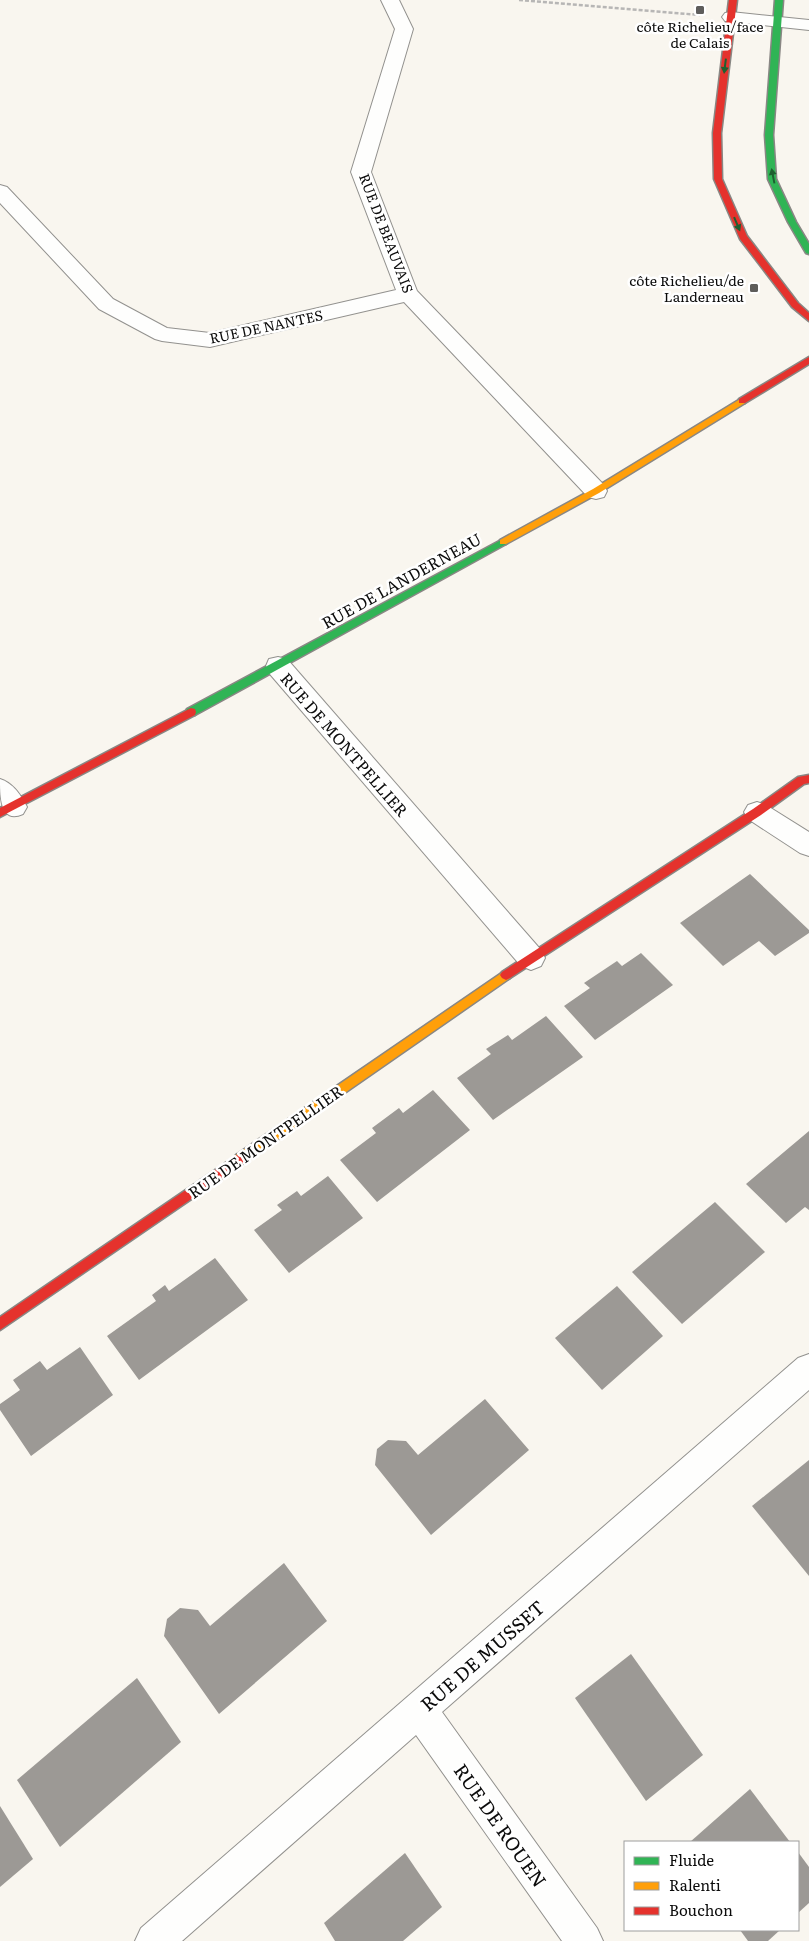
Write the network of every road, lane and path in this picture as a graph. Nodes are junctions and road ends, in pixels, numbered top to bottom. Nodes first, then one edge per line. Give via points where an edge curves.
1 (390, 0) edge
2 (519, 0) edge
3 (779, 0) edge
4 (732, 9) edge
5 (778, 22) junction
6 (809, 25) edge
7 (0, 191) edge
8 (809, 251) edge
9 (408, 294) junction
10 (809, 318) edge
11 (809, 360) edge
12 (596, 491) junction
13 (278, 666) junction
14 (809, 780) edge
15 (5, 803) edge
16 (757, 812) junction
17 (809, 845) edge
18 (531, 958) junction
19 (0, 1324) edge
20 (809, 1369) edge
21 (419, 1710) junction
22 (154, 1941) edge
23 (584, 1941) edge

1 - 9 street, RUE DE BEAUVAIS via 404,29 361,172
2 - 4 path
3 - 5 street
4 - 5 street
4 -> 10 street via 717,133 718,180 742,237 795,305
5 - 6 street
8 -> 5 street via 772,179 769,135
7 - 9 street, RUE DE NANTES via 106,304 162,334 210,340
9 - 12 street, RUE DE BEAUVAIS
11 - 12 street, RUE DE LANDERNEAU
12 - 13 street, RUE DE LANDERNEAU
13 - 15 street, RUE DE LANDERNEAU
13 - 18 street, RUE DE MONTPELLIER
14 - 16 street via 802,780
16 - 17 street
16 - 18 street, RUE DE MONTPELLIER
18 - 19 street, RUE DE MONTPELLIER
20 - 21 street, RUE DE MUSSET
21 - 22 street, RUE DE MUSSET
21 - 23 street, RUE DE ROUEN

